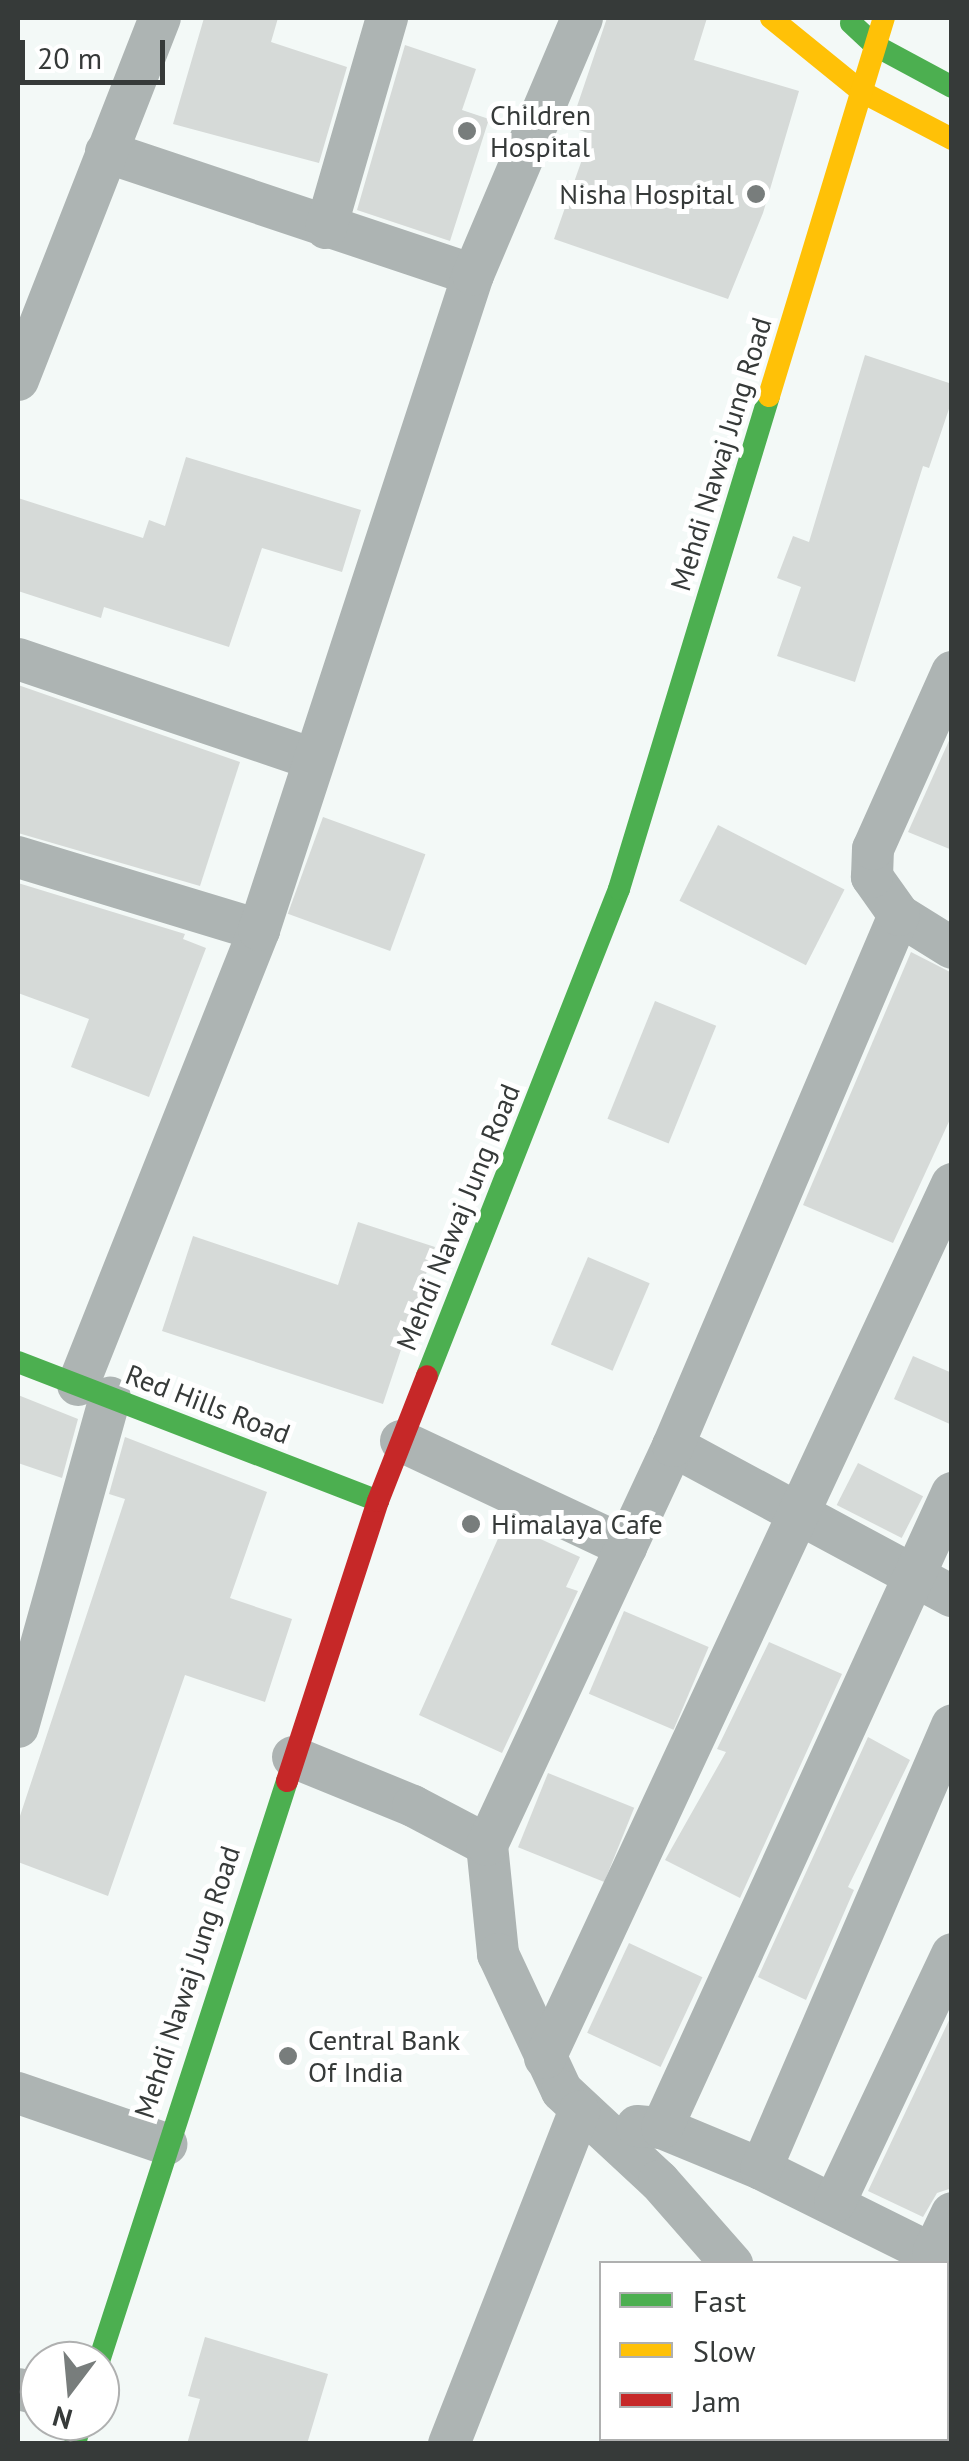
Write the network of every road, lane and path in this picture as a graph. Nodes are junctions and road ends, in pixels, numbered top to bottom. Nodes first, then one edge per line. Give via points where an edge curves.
1 (160, 18) edge
2 (387, 18) edge
3 (582, 18) edge
4 (771, 18) edge
5 (845, 18) edge
6 (884, 18) edge
7 (876, 46) junction
8 (952, 87) edge
9 (862, 92) junction
10 (952, 138) edge
11 (106, 152) junction
12 (326, 228) junction
13 (473, 275) junction
14 (18, 380) edge
15 (18, 659) edge
16 (952, 672) edge
17 (314, 759) junction
18 (18, 857) edge
19 (899, 914) junction
20 (259, 930) junction
21 (950, 945) edge
22 (952, 1184) edge
23 (18, 1362) edge
24 (94, 1392) junction
25 (402, 1441) junction
26 (673, 1446) junction
27 (952, 1493) edge
28 (378, 1501) junction
29 (802, 1510) junction
30 (626, 1547) junction
31 (914, 1576) junction
32 (952, 1596) edge
33 (26, 1665) edge
34 (952, 1725) edge
35 (18, 1727) edge
36 (294, 1757) junction
37 (487, 1846) junction
38 (952, 1954) edge
39 (546, 2058) junction
40 (18, 2093) edge
41 (590, 2118) junction
42 (662, 2128) junction
43 (166, 2144) junction
44 (761, 2170) junction
45 (835, 2202) junction
46 (952, 2213) edge
47 (723, 2258) edge
48 (942, 2258) edge
49 (105, 2341) edge
50 (449, 2444) edge

1 - 11 street
2 - 12 street
3 - 13 street
4 - 9 main road
5 - 7 main road
6 - 7 main road, Mehdi Nawaj Jung Road
7 - 8 main road
7 - 9 main road, Mehdi Nawaj Jung Road
9 - 10 main road
9 - 25 main road, Mehdi Nawaj Jung Road via 620,889
11 - 12 street
11 - 14 street
12 - 13 street
13 - 17 street
15 - 17 street
16 - 19 street via 873,849 872,877
17 - 20 street
18 - 20 street
19 - 21 street
19 - 26 street
20 - 24 street
22 - 29 street
23 - 24 main road, Red Hills Road
24 - 28 main road, Red Hills Road
24 - 33 street
25 - 28 main road, Mehdi Nawaj Jung Road
25 - 30 street
26 - 29 street
26 - 30 street
27 - 31 street
28 - 36 main road, Mehdi Nawaj Jung Road
29 - 31 street
29 - 39 street
30 - 37 street
31 - 32 street
31 - 42 street
33 - 35 street
34 - 44 street
36 - 37 street via 413,1806
36 - 43 main road, Mehdi Nawaj Jung Road
37 - 39 street via 498,1954
38 - 45 street
39 - 41 street
40 - 43 street
41 - 42 street
41 - 47 street
41 - 50 street
42 - 44 street
43 - 49 main road, Mehdi Nawaj Jung Road
44 - 45 street
45 - 48 street
46 - 48 street

